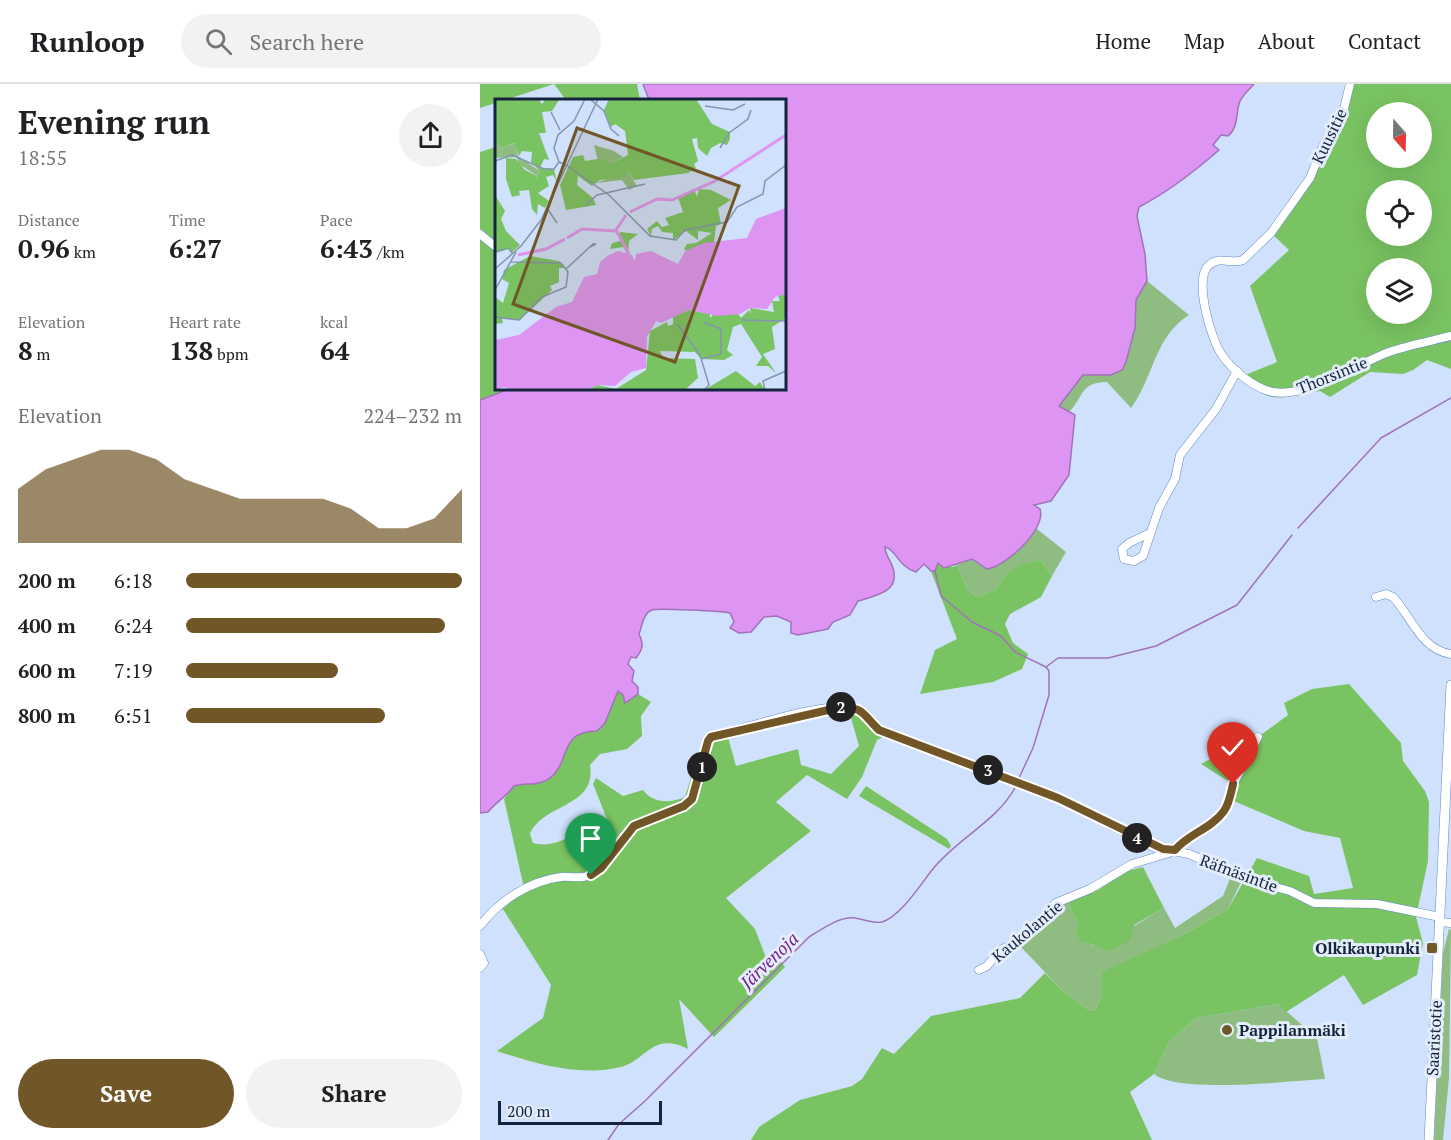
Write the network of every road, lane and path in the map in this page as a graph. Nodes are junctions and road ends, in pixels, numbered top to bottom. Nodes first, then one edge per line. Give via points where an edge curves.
1 (1350, 84) edge
2 (1275, 226) joint
3 (480, 234) edge
4 (495, 247) edge
5 (1451, 336) edge
6 (1237, 371) junction
7 (1150, 533) dead end
8 (1377, 597) dead end
9 (1451, 654) edge
10 (1451, 685) edge
11 (1258, 737) dead end
12 (1175, 850) junction
13 (1439, 920) junction
14 (1451, 923) edge
15 (480, 926) edge
16 (480, 954) edge
17 (480, 968) edge
18 (979, 970) dead end
19 (1429, 1140) edge

1 - 2 street, Kuusitie via 1343,113 1304,186
2 - 6 street, Thorsintie via 1243,260 1215,261 1202,277 1216,342
3 - 4 street
5 - 6 street, Thorsintie via 1392,351 1327,381 1291,392 1267,390
6 - 7 street via 1216,409 1180,456 1175,479
8 - 9 street via 1393,597 1430,644
10 - 13 main road, Saaristotie
11 - 12 street, Kaukolantie via 1225,811
12 - 13 street, Räfnäsintie via 1314,903 1377,904
12 - 15 street, Räfnäsintie via 1153,847 1058,798 879,730 857,708 837,708 711,737 696,789 684,806 634,826 591,875 578,879 563,877 525,888 512,895
12 - 18 street, Kaukolantie via 1132,864 1090,889 1056,903 1021,939 1000,950
13 - 14 street, Räfnäsintie
13 - 19 main road, Saaristotie
16 - 17 street via 484,963

